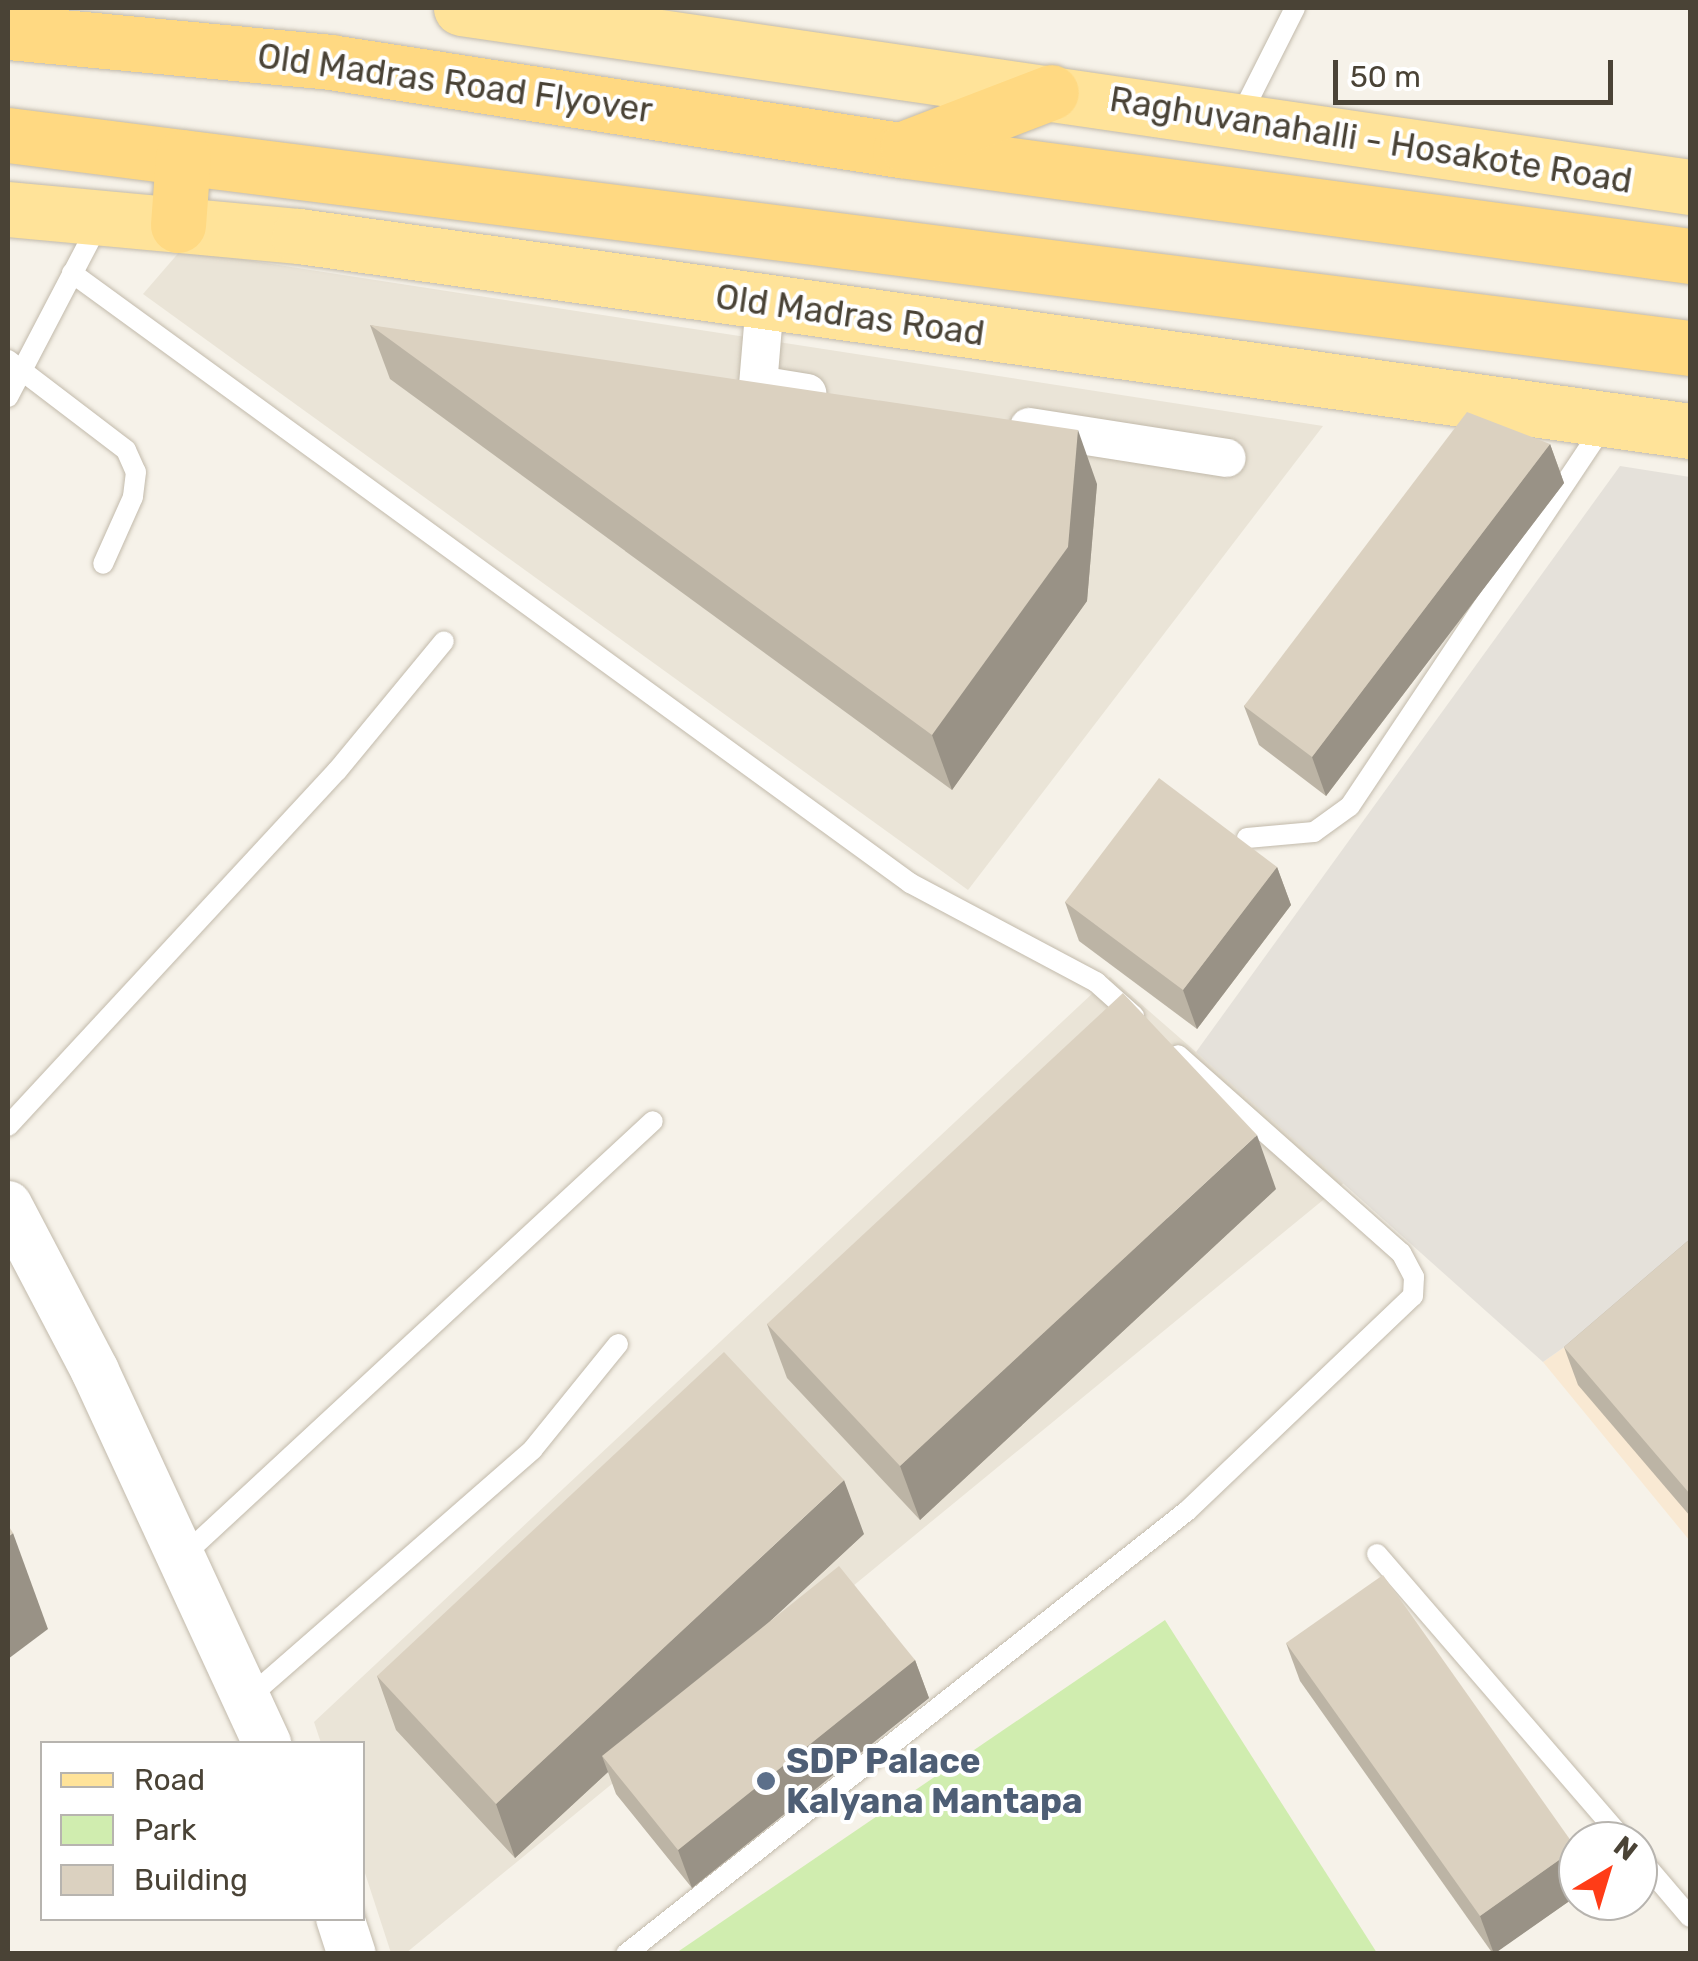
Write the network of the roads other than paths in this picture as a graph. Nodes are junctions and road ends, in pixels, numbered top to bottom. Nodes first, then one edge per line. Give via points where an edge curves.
1 (473, 8) edge
2 (1295, 8) edge
3 (8, 32) edge
4 (1052, 92) junction
5 (1238, 120) junction
6 (8, 135) edge
7 (900, 150) junction
8 (183, 157) junction
9 (1690, 188) edge
10 (8, 209) edge
11 (102, 218) junction
12 (178, 225) junction
13 (1690, 256) edge
14 (72, 273) junction
15 (764, 302) junction
16 (1690, 348) edge
17 (15, 364) edge
18 (718, 380) edge
19 (758, 385) junction
20 (8, 397) edge
21 (836, 397) edge
22 (1608, 420) junction
23 (992, 422) edge
24 (1690, 431) edge
25 (1227, 458) dead end
26 (103, 564) dead end
27 (444, 640) dead end
28 (1247, 838) dead end
29 (654, 1121) dead end
30 (8, 1126) edge
31 (8, 1205) edge
32 (618, 1344) dead end
33 (1377, 1554) dead end
34 (184, 1556) junction
35 (248, 1698) junction
36 (266, 1741) edge
37 (1608, 1821) edge
38 (1658, 1879) edge
39 (1690, 1917) edge
40 (341, 1921) edge
41 (352, 1954) edge
42 (626, 1954) edge

1 - 4 main road, Raghuvanahalli - Hosakote Road
2 - 5 lane
3 - 7 highway, Old Madras Road Flyover via 330,62
4 - 5 main road, Raghuvanahalli - Hosakote Road
4 - 7 highway
5 - 9 main road, Raghuvanahalli - Hosakote Road
6 - 8 highway
7 - 13 highway
8 - 12 highway
8 - 16 highway, Old Madras Road
10 - 11 main road, Old Madras Road
11 - 12 main road, Old Madras Road
11 - 14 lane
12 - 15 main road, Old Madras Road
14 - 17 lane
14 - 42 lane via 910,883 1096,982 1401,1253 1414,1276 1413,1296 1188,1511
15 - 19 street
15 - 22 main road, Old Madras Road
17 - 20 lane
17 - 26 lane via 126,450 136,472 133,497
18 - 19 street
19 - 21 street
22 - 24 main road, Old Madras Road
22 - 28 lane via 1350,806 1314,832
23 - 25 street
27 - 30 lane via 337,771
29 - 34 lane
31 - 34 street
32 - 35 lane via 533,1449
33 - 37 lane
34 - 35 street
35 - 36 street
38 - 39 lane
40 - 41 street

